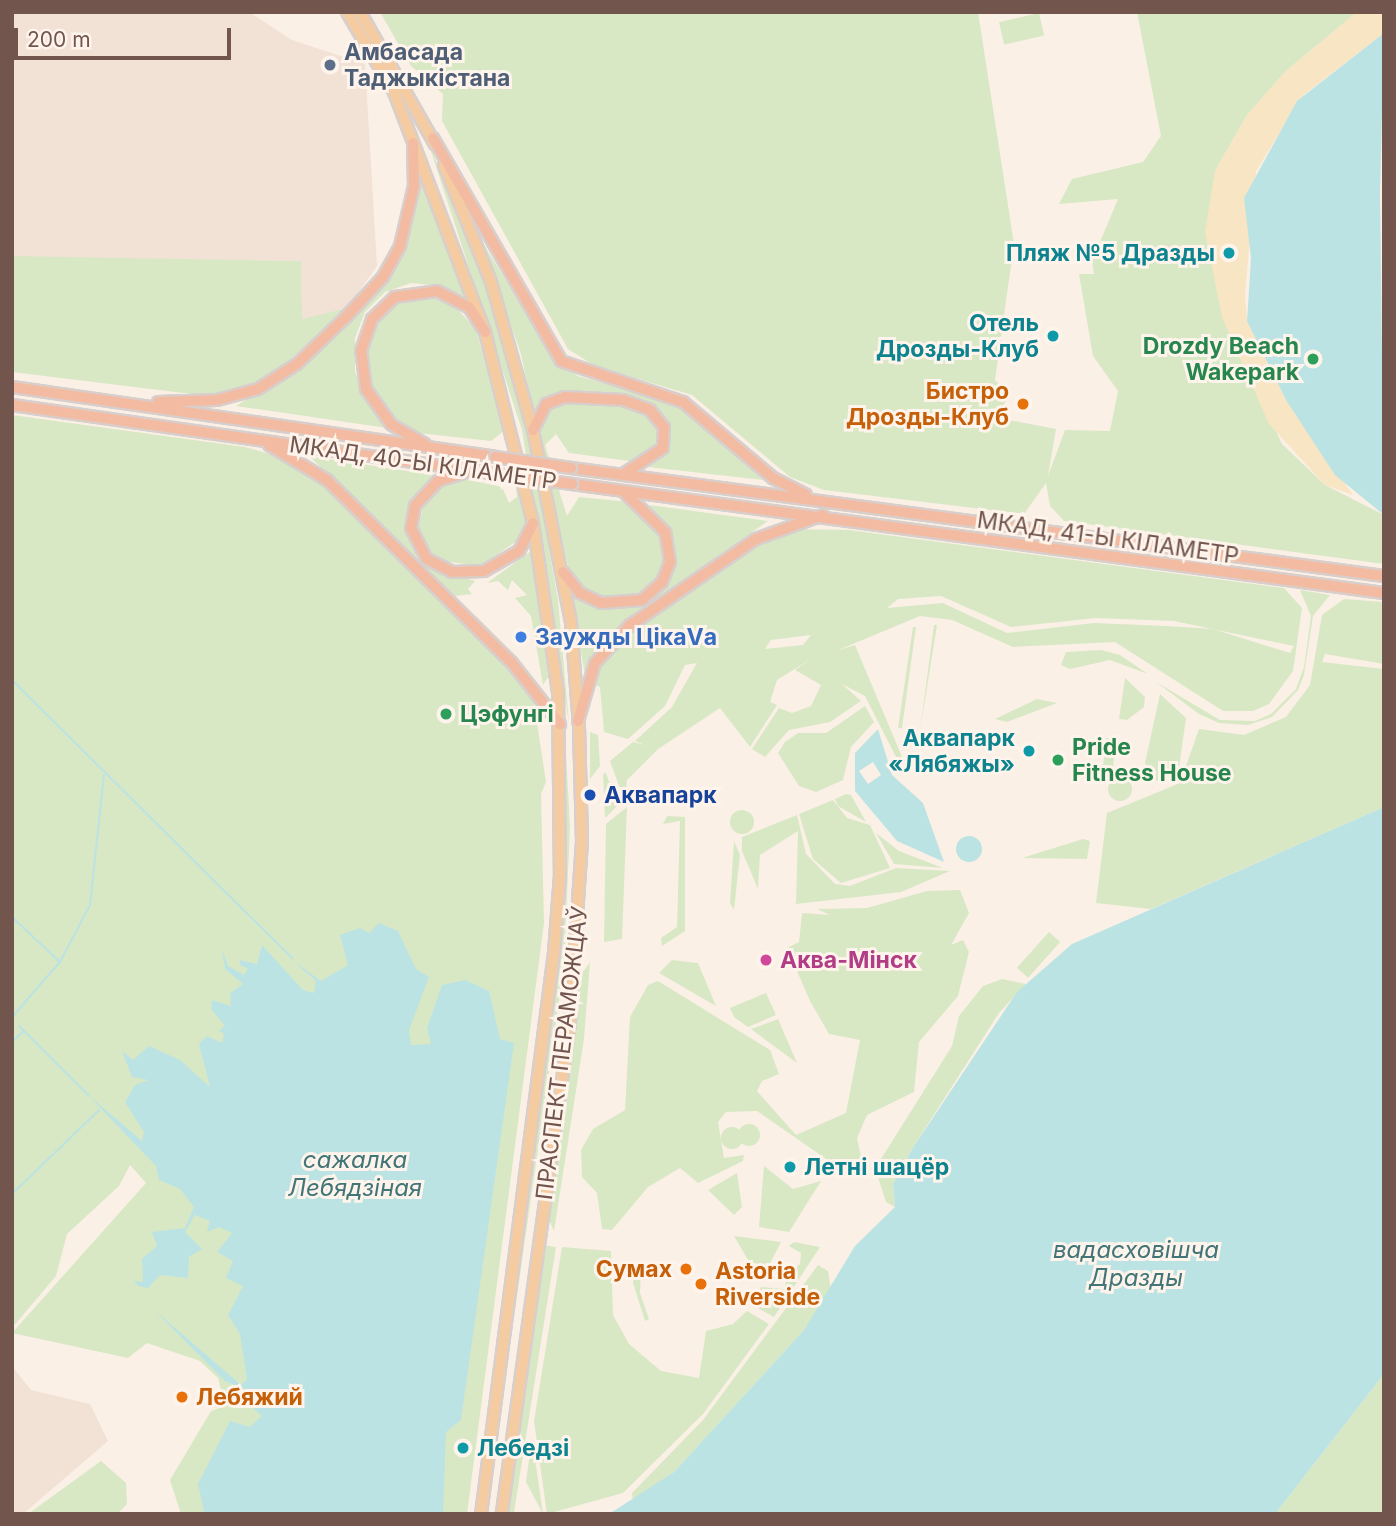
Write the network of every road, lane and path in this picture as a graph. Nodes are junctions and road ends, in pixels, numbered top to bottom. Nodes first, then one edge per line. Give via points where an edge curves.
1 (347, 12) edge
2 (360, 12) edge
3 (431, 134) junction
4 (413, 143) junction
5 (485, 332) junction
6 (12, 387) edge
7 (148, 403) junction
8 (12, 405) edge
9 (533, 430) junction
10 (259, 440) junction
11 (434, 449) junction
12 (478, 471) junction
13 (619, 475) junction
14 (620, 489) junction
15 (818, 501) junction
16 (833, 503) joint
17 (830, 515) junction
18 (533, 523) junction
19 (564, 572) junction
20 (1384, 576) edge
21 (1384, 593) edge
22 (578, 721) junction
23 (560, 724) junction
24 (481, 1514) edge
25 (502, 1514) edge

1 - 4 main road, ПРАСПЕКТ ПЕРАМОЖЦАЎ via 394,92
2 - 3 main road, ПРАСПЕКТ ПЕРАМОЖЦАЎ
3 - 4 main road
3 - 9 main road, ПРАСПЕКТ ПЕРАМОЖЦАЎ via 491,282
3 - 15 highway via 561,361 683,401 773,478
4 - 5 main road, ПРАСПЕКТ ПЕРАМОЖЦАЎ
4 - 7 highway via 414,186 400,246 383,277 315,348 248,392
5 - 11 highway via 469,307 426,290 386,302 366,330 360,362 372,402 402,433
5 - 18 main road, ПРАСПЕКТ ПЕРАМОЖЦАЎ
6 - 7 highway, МКАД, 40-Ы КІЛАМЕТР
7 - 11 highway, МКАД, 40-Ы КІЛАМЕТР
8 - 10 highway, МКАД, 40-Ы КІЛАМЕТР
9 - 13 highway via 546,404 565,397 623,400 650,410 664,427 663,448 639,469
9 - 19 main road, ПРАСПЕКТ ПЕРАМОЖЦАЎ
10 - 12 highway, МКАД, 40-Ы КІЛАМЕТР
10 - 23 highway via 327,481 512,663
11 - 13 highway, МКАД, 40-Ы КІЛАМЕТР, bridge
12 - 14 highway, МКАД, 40-Ы КІЛАМЕТР, bridge
12 - 18 highway via 438,481 415,506 411,528 427,559 452,572 484,571 519,551
13 - 15 highway, МКАД, 40-Ы КІЛАМЕТР
14 - 17 highway, МКАД, 40-Ы КІЛАМЕТР
14 - 19 highway via 652,513 665,532 670,562 662,582 642,600 601,603 580,593
15 - 16 highway, МКАД, 40-Ы КІЛАМЕТР
16 - 20 highway, МКАД, 41-Ы КІЛАМЕТР
17 - 21 highway, МКАД, 41-Ы КІЛАМЕТР
17 - 22 highway via 757,539 637,619 595,663
18 - 23 main road, ПРАСПЕКТ ПЕРАМОЖЦАЎ
19 - 22 main road, ПРАСПЕКТ ПЕРАМОЖЦАЎ
22 - 25 main road, ПРАСПЕКТ ПЕРАМОЖЦАЎ via 582,841 570,1022
23 - 24 main road, ПРАСПЕКТ ПЕРАМОЖЦАЎ via 554,953

